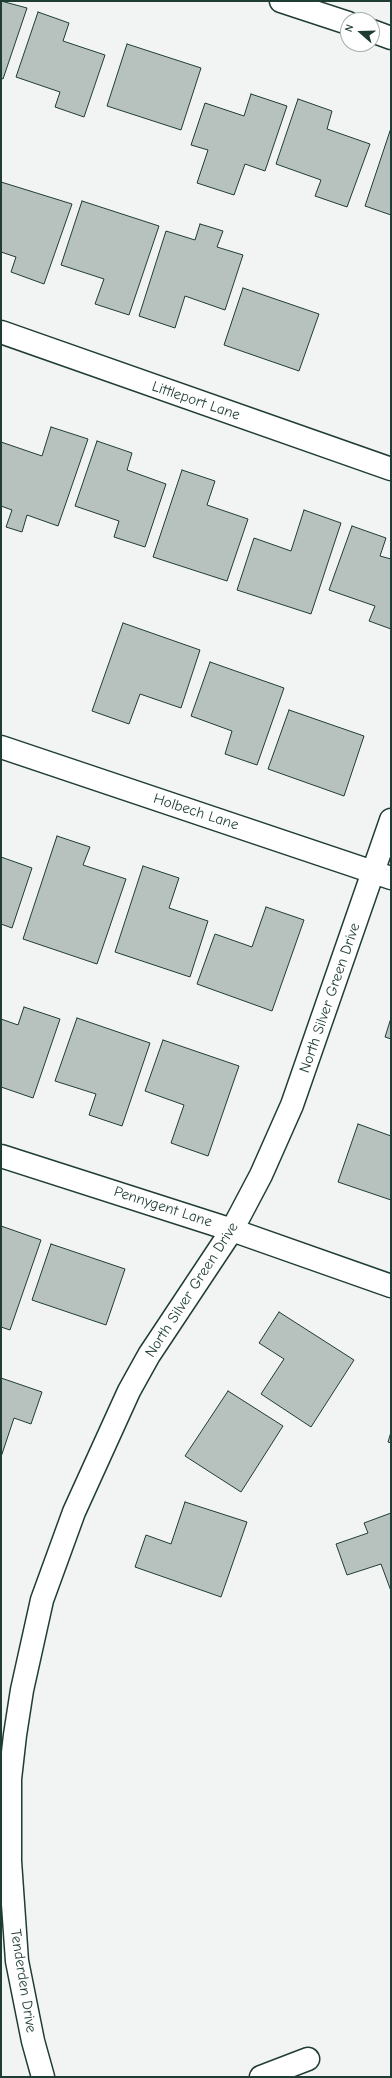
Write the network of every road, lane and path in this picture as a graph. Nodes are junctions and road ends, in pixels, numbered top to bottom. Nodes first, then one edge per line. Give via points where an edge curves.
1 (282, 1) edge
2 (340, 20) edge
3 (380, 34) edge
4 (391, 38) edge
5 (1, 332) edge
6 (391, 469) edge
7 (1, 747) edge
8 (391, 820) edge
9 (382, 875) edge
10 (1, 1156) edge
11 (232, 1230) junction
12 (391, 1286) edge
13 (12, 1763) joint
14 (9, 1962) edge
15 (308, 2059) dead end
16 (43, 2077) edge
17 (261, 2077) edge

1 - 2 street
3 - 4 street
5 - 6 street, Littleport Lane
7 - 9 street, Holbech Lane
8 - 9 street, North Silver Green Drive
9 - 11 street, North Silver Green Drive via 292,1105 261,1175
10 - 11 street, Pennygent Lane
11 - 12 street, Pennygent Lane
11 - 13 street, North Silver Green Drive via 149,1355 74,1512 42,1600 22,1690
13 - 14 street, Tenderden Drive
14 - 16 street, Tenderden Drive
15 - 17 street

